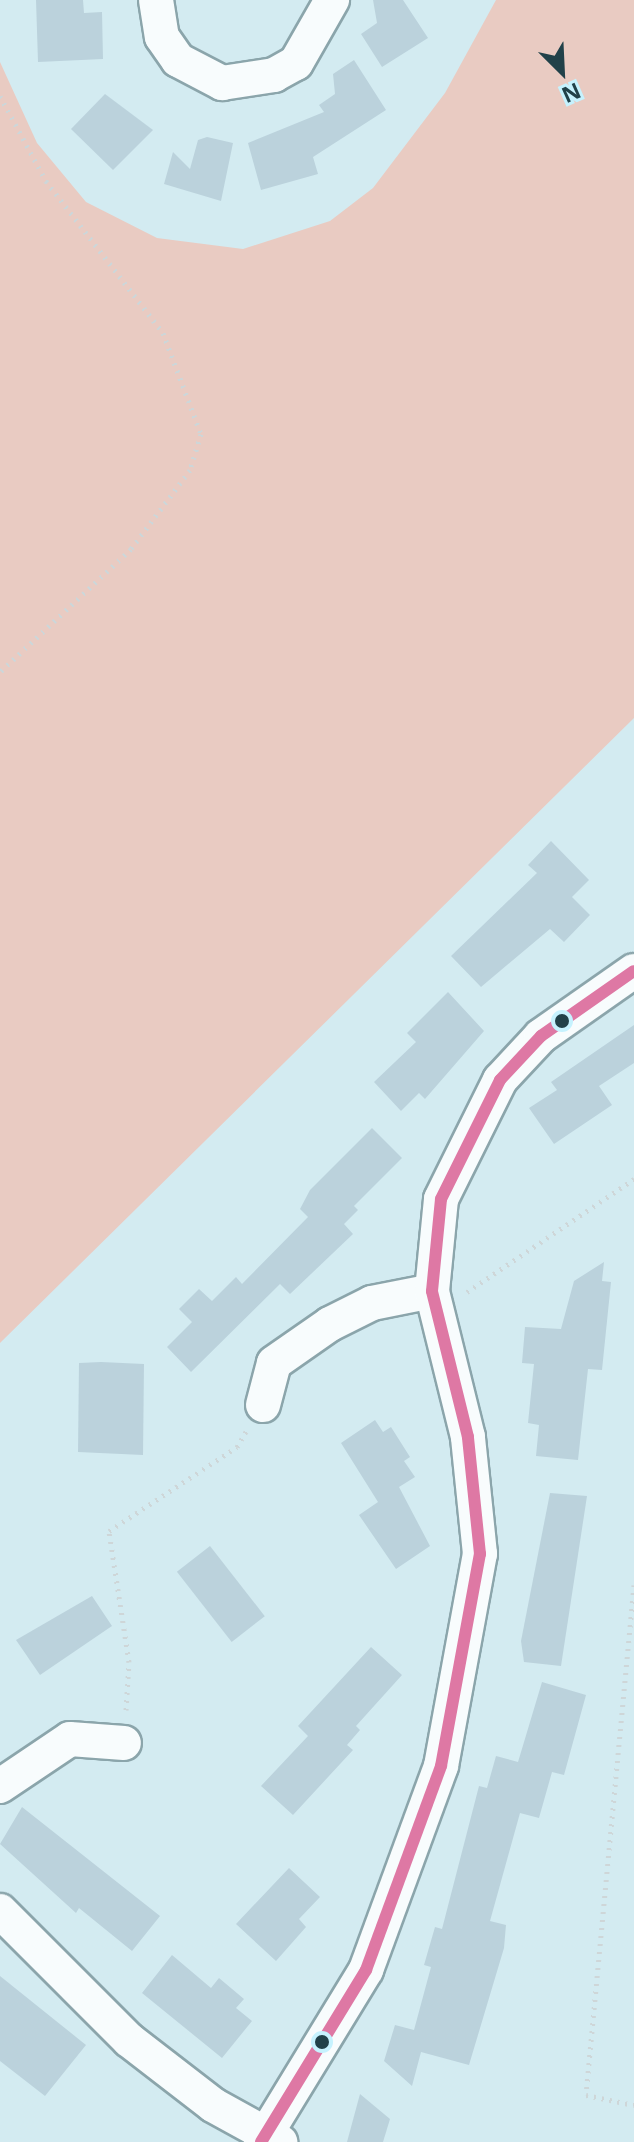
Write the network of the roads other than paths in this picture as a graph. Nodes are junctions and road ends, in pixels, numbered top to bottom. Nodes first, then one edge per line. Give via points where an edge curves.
1 (156, 0) edge
2 (332, 0) edge
3 (634, 971) edge
4 (434, 1302) junction
5 (263, 1405) road end
6 (124, 1743) road end
7 (0, 1786) edge
8 (0, 1911) edge
9 (269, 2139) edge

1 - 2 street via 162,37 178,60 222,83 274,75 296,63
3 - 4 street via 552,1027 500,1080 441,1199
4 - 5 street via 372,1303 330,1324 274,1363
4 - 9 street via 468,1437 480,1554 441,1766 366,1970
6 - 7 street via 70,1739
8 - 9 street via 129,2040 213,2105

